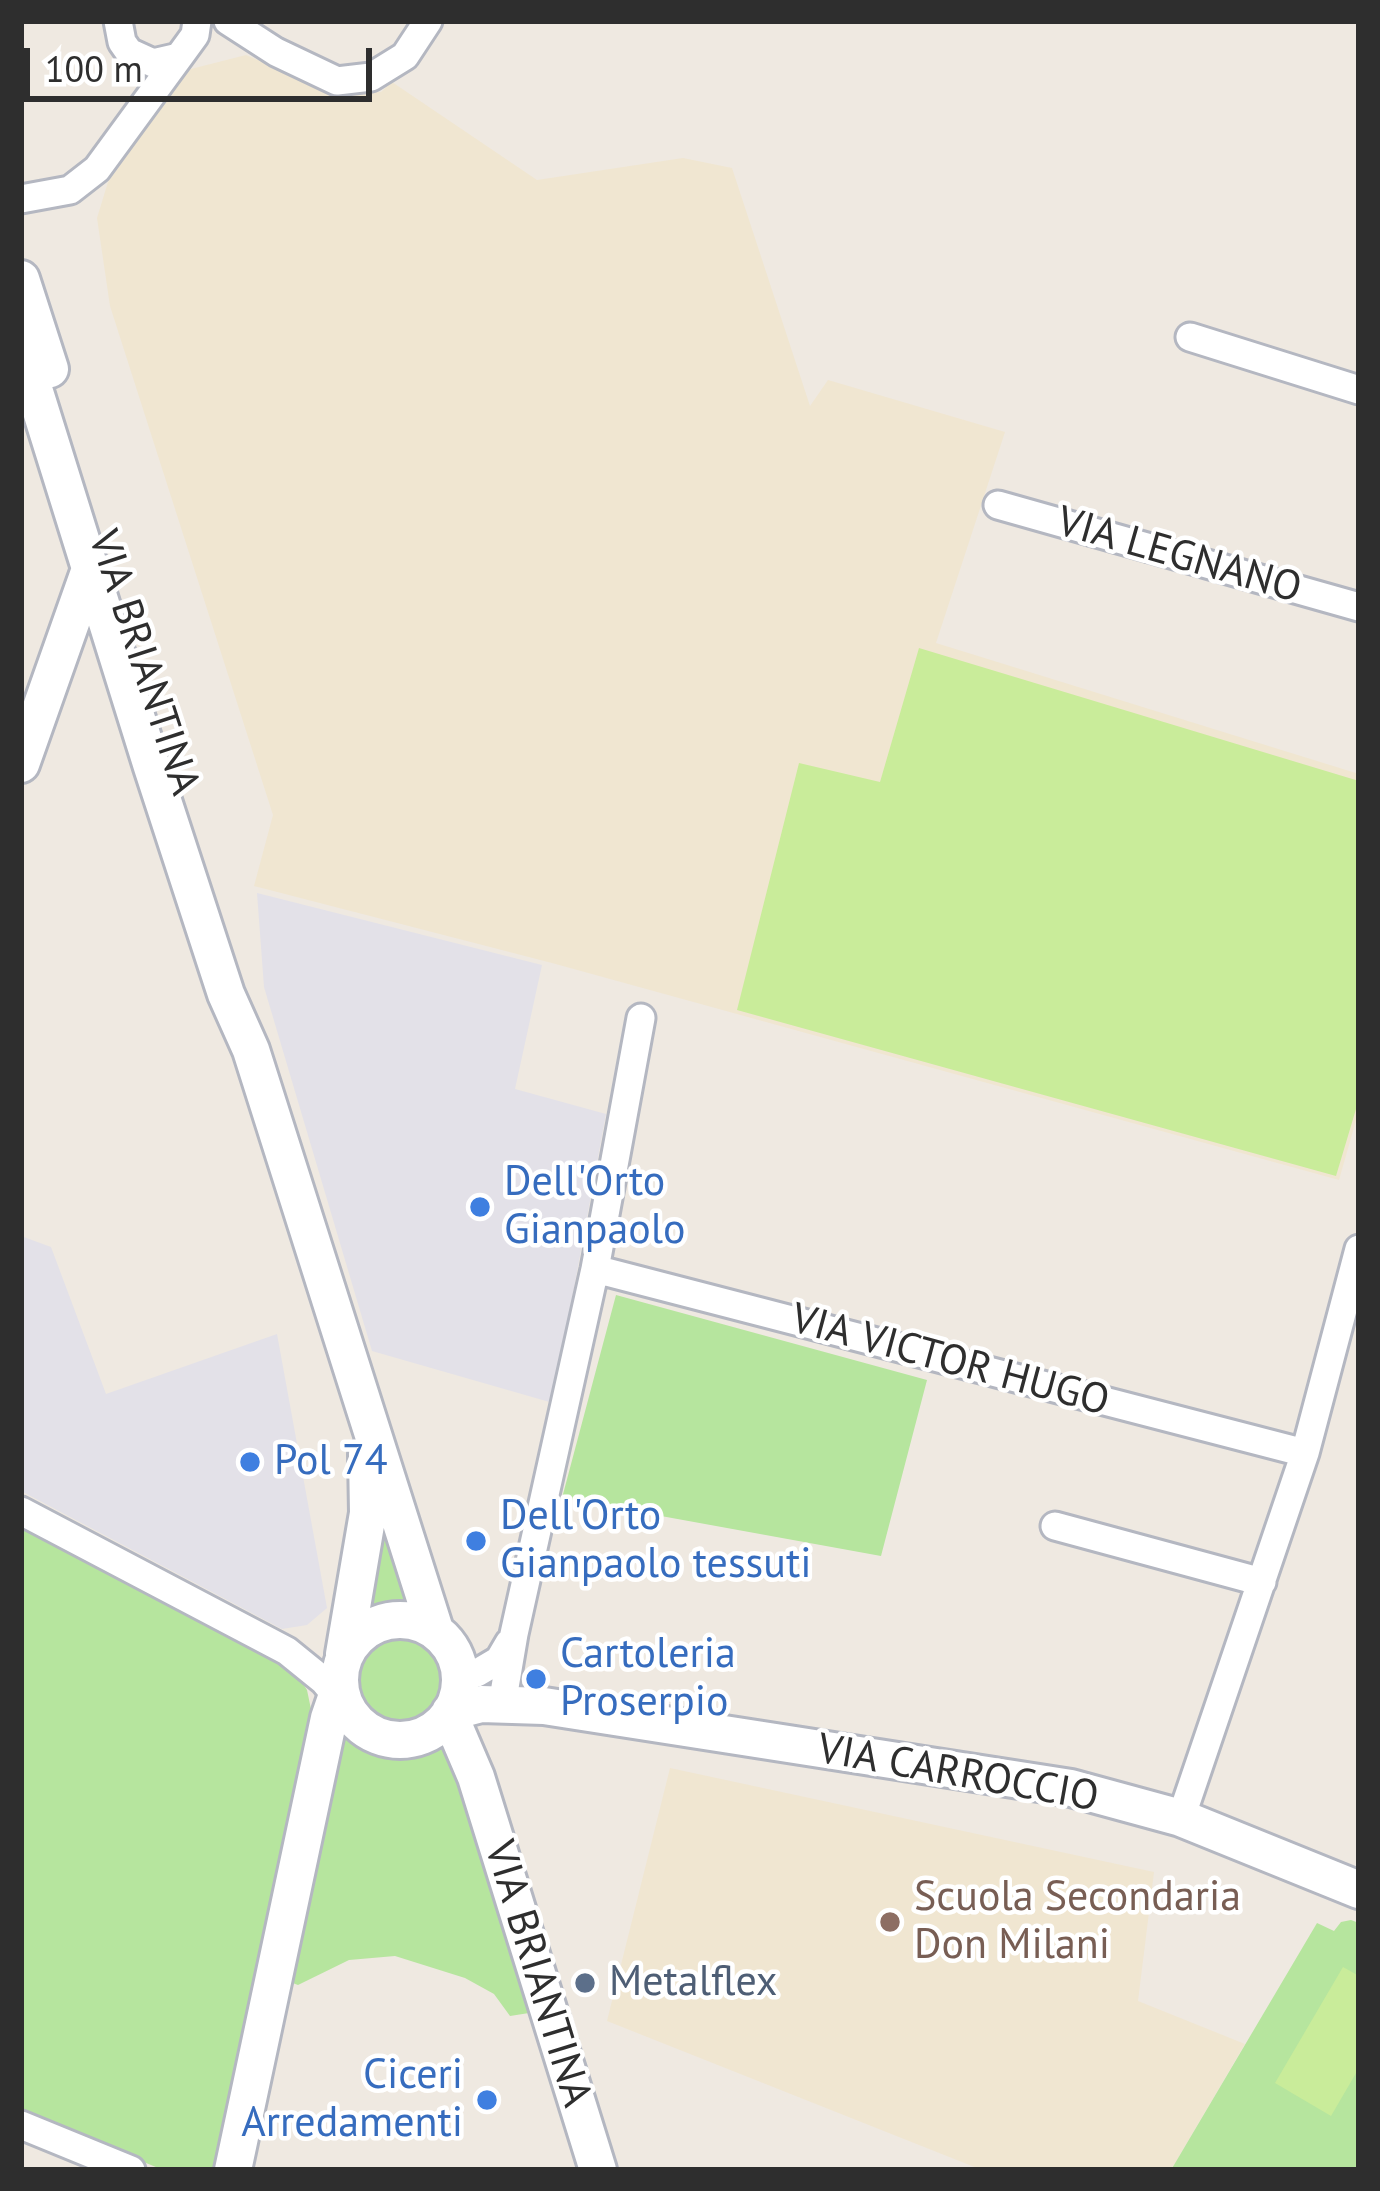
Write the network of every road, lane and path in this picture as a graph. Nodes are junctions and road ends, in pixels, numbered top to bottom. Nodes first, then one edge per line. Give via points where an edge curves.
1 (118, 21) edge
2 (228, 21) edge
3 (428, 21) edge
4 (188, 42) edge
5 (129, 52) junction
6 (276, 52) junction
7 (130, 122) junction
8 (21, 199) edge
9 (21, 279) edge
10 (1190, 337) dead end
11 (21, 346) edge
12 (1359, 390) edge
13 (998, 505) dead end
14 (90, 569) junction
15 (1359, 607) edge
16 (21, 764) edge
17 (641, 1018) dead end
18 (251, 1050) junction
19 (1359, 1249) edge
20 (595, 1268) junction
21 (364, 1408) junction
22 (1305, 1453) junction
23 (21, 1510) edge
24 (1055, 1526) dead end
25 (1262, 1582) junction
26 (435, 1630) junction
27 (485, 1682) junction
28 (341, 1687) junction
29 (450, 1713) junction
30 (476, 1778) junction
31 (1180, 1818) junction
32 (1359, 1890) edge
33 (21, 2125) edge
34 (111, 2167) edge
35 (233, 2170) edge
36 (598, 2170) edge

1 - 5 street
2 - 6 street
3 - 6 street via 406,56 371,77 338,81
4 - 5 street via 153,63
4 - 6 street
4 - 7 street
5 - 7 street via 136,92
7 - 8 street via 97,169 70,190
9 - 18 main road, VIA BRIANTINA via 246,990
10 - 12 street
11 - 14 main road, VIA BRIANTINA
13 - 15 street, VIA LEGNANO
14 - 16 main road
14 - 18 main road, VIA BRIANTINA
17 - 20 street
18 - 21 main road, VIA BRIANTINA
19 - 22 street
20 - 22 street, VIA VICTOR HUGO
20 - 27 street via 514,1634
21 - 26 main road, VIA BRIANTINA
21 - 28 main road, VIA BRIANTINA via 368,1513
22 - 25 street
23 - 28 street
24 - 25 street
25 - 31 street
26 - 27 main road, VIA BRIANTINA
26 - 28 main road via 406,1619 363,1632
27 - 29 main road via 460,1684
27 - 30 main road
27 - 31 main road, VIA CARROCCIO via 544,1706 1071,1788
28 - 29 main road via 369,1732 400,1740 422,1736
28 - 35 main road, VIA BRIANTINA
29 - 30 main road, VIA BRIANTINA
30 - 36 main road, VIA BRIANTINA
31 - 32 main road, VIA CARROCCIO
33 - 34 street

